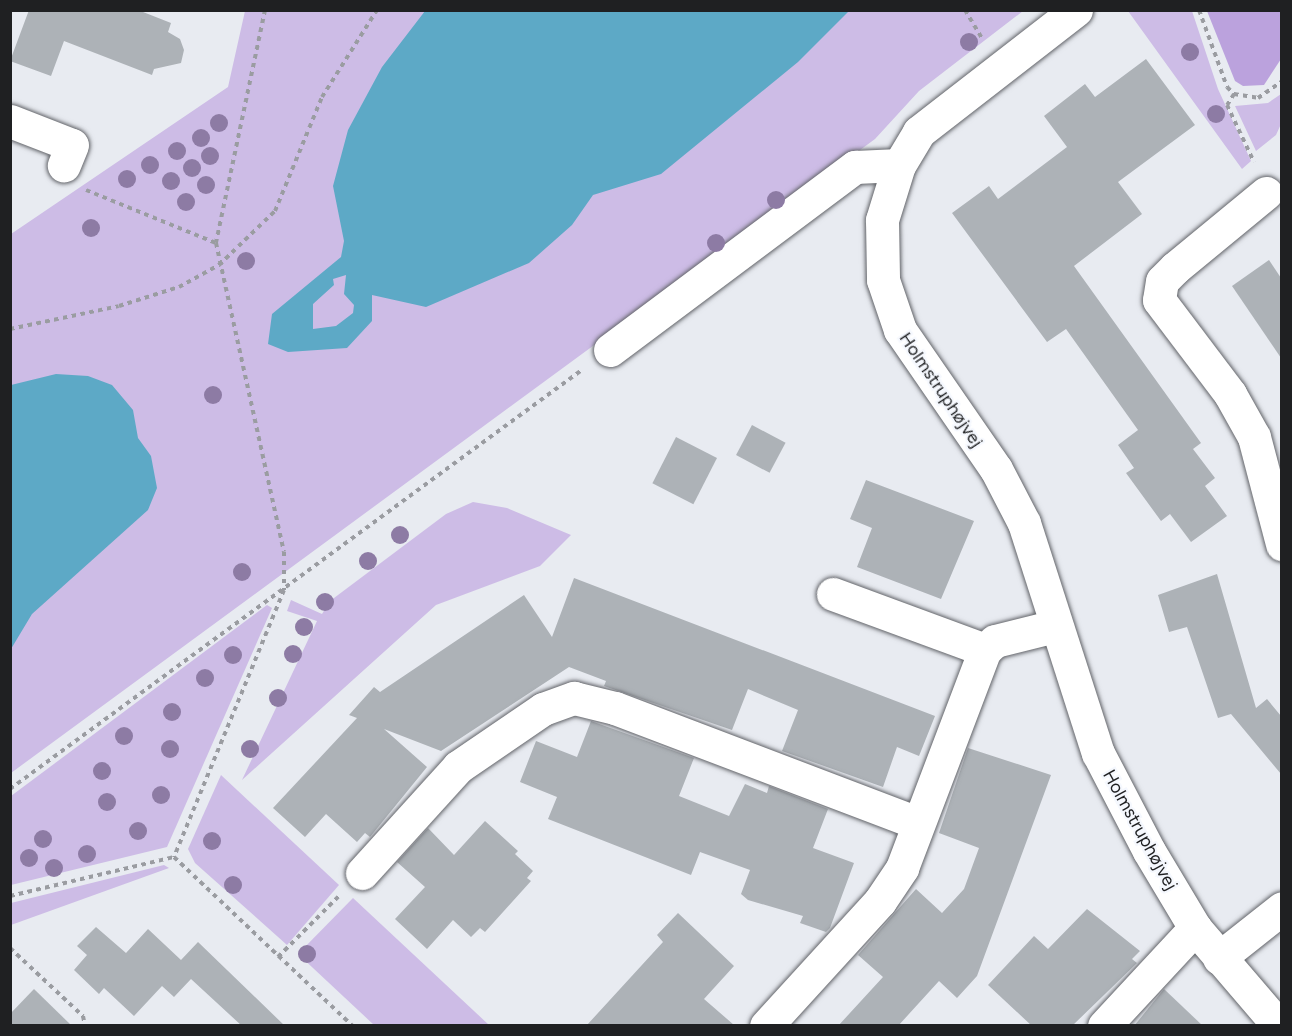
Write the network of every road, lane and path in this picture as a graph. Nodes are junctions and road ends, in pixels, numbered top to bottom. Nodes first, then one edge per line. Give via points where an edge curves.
1 (265, 10) edge
2 (377, 10) edge
3 (1076, 10) edge
4 (1198, 10) edge
5 (1281, 81) edge
6 (1234, 94) junction
7 (10, 120) edge
8 (64, 165) joint
9 (899, 165) junction
10 (1266, 193) joint
11 (216, 243) junction
12 (219, 265) junction
13 (10, 329) edge
14 (610, 350) joint
15 (1281, 544) edge
16 (284, 590) junction
17 (833, 594) dead end
18 (1056, 626) junction
19 (985, 650) junction
20 (10, 789) edge
21 (918, 823) junction
22 (174, 857) junction
23 (362, 873) joint
24 (10, 896) edge
25 (1281, 908) edge
26 (1195, 928) junction
27 (10, 948) edge
28 (278, 957) junction
29 (1219, 958) junction
30 (84, 1026) edge
31 (353, 1026) edge
32 (766, 1026) edge
33 (1104, 1026) edge
34 (1279, 1026) edge

1 - 11 path
2 - 12 path via 322,97 275,211
3 - 9 street, Holmstruphøjvej via 944,109 919,132
4 - 6 path via 1227,87
5 - 6 path via 1258,98
6 - 10 path via 1227,105
7 - 8 street via 72,145
8 - 11 path via 76,186
9 - 14 street via 855,167
9 - 18 street, Holmstruphøjvej via 882,220 883,280 900,330 996,469 1024,523
10 - 15 street via 1162,281 1159,300 1230,394 1254,437
11 - 12 path
12 - 13 path via 179,287 119,306
12 - 16 path via 284,552
14 - 16 path
16 - 20 path
16 - 22 path
17 - 19 street
18 - 19 street via 995,641
18 - 26 street, Holmstruphøjvej via 1098,753
19 - 21 street
21 - 23 street via 615,708 574,699 543,709 458,767
21 - 32 street via 902,868 880,901
22 - 24 path
22 - 28 path
23 - 28 path
25 - 29 street
26 - 29 street, Holmstruphøjvej
26 - 33 street
27 - 30 path via 83,1016
28 - 31 path
29 - 34 street, Holmstruphøjvej

